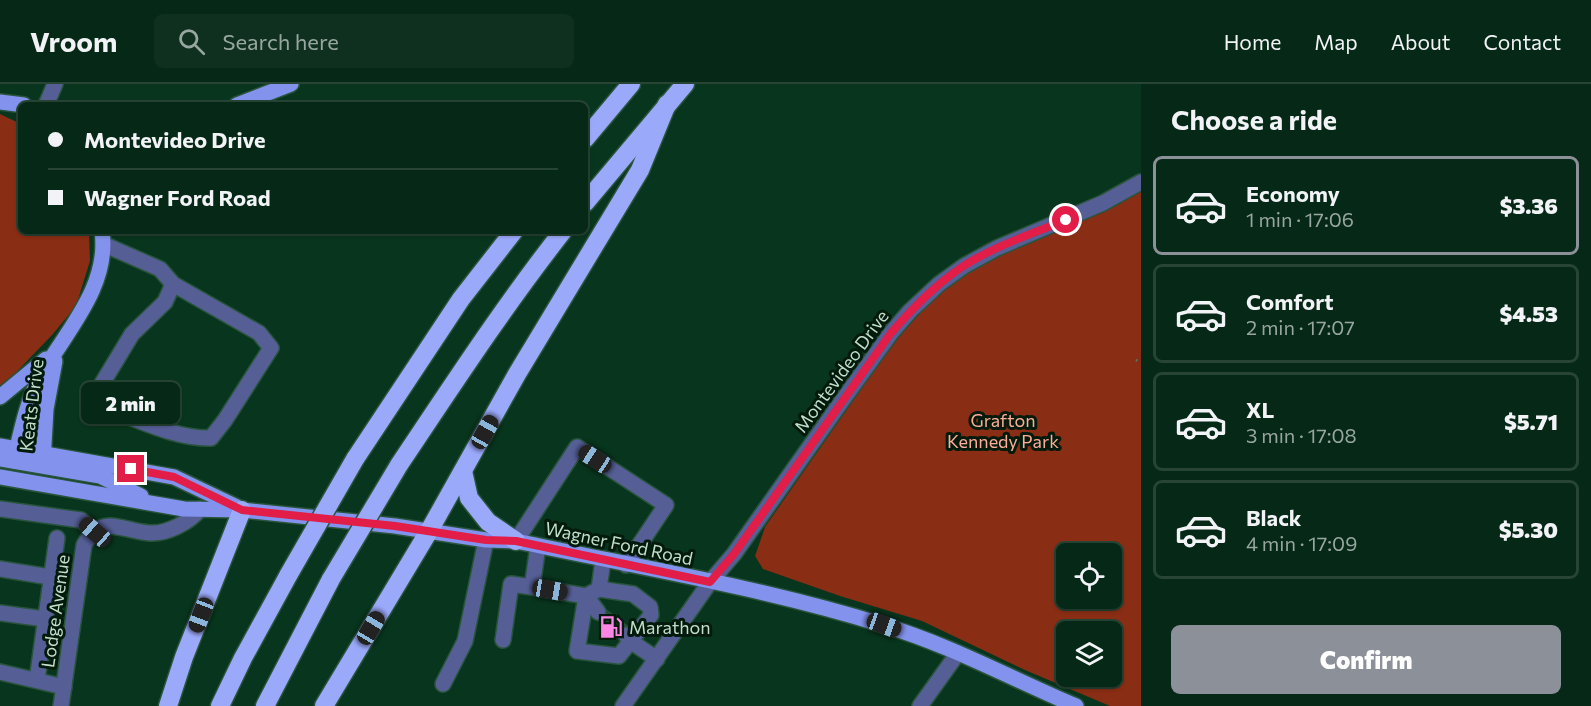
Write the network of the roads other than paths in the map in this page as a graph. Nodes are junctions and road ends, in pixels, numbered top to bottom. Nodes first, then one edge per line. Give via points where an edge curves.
1 (55, 84) edge
2 (291, 84) edge
3 (631, 84) edge
4 (685, 84) edge
5 (47, 102) edge
6 (245, 102) edge
7 (0, 103) edge
8 (18, 104) edge
9 (668, 104) junction
10 (18, 112) edge
11 (588, 135) edge
12 (1141, 182) edge
13 (588, 199) edge
14 (512, 234) edge
15 (561, 234) edge
16 (102, 237) edge
17 (173, 284) junction
18 (58, 350) junction
19 (0, 397) edge
20 (0, 446) edge
21 (11, 456) edge
22 (43, 460) junction
23 (463, 471) junction
24 (0, 477) edge
25 (157, 504) junction
26 (0, 509) edge
27 (200, 509) junction
28 (242, 510) junction
29 (429, 531) junction
30 (95, 532) junction
31 (57, 538) dead end
32 (486, 540) junction
33 (516, 541) junction
34 (538, 546) junction
35 (603, 560) junction
36 (626, 565) junction
37 (0, 569) edge
38 (50, 577) junction
39 (710, 582) junction
40 (532, 587) junction
41 (592, 592) junction
42 (598, 612) tunnel mouth
43 (0, 613) edge
44 (45, 619) junction
45 (627, 637) junction
46 (503, 640) dead end
47 (958, 654) junction
48 (657, 659) junction
49 (0, 672) edge
50 (37, 680) junction
51 (443, 684) dead end
52 (64, 687) junction
53 (61, 706) edge
54 (168, 706) edge
55 (220, 706) edge
56 (266, 706) edge
57 (324, 706) edge
58 (623, 706) edge
59 (920, 706) edge
60 (1076, 706) edge

1 - 5 street
2 - 6 main road
3 - 11 highway
4 - 9 highway
7 - 8 main road
7 - 10 main road
9 - 13 highway
9 - 23 highway via 640,170
12 - 39 street, Montevideo Drive via 1103,203 997,248 939,284 891,333
14 - 55 highway, bridge via 461,299 355,459
15 - 56 highway, bridge via 473,353 399,465 331,579
16 - 17 street via 160,269
16 - 18 main road, Keats Drive via 101,261 84,309
17 - 17 street via 165,302 132,334 100,387 101,402 109,409 181,434 211,438 271,348 260,333
18 - 19 main road
18 - 21 main road, Keats Drive via 27,405
18 - 22 main road, Keats Drive via 46,409
20 - 21 main road, Wagner Ford Road
21 - 22 main road, Wagner Ford Road
22 - 25 main road via 100,476
22 - 28 main road, Wagner Ford Road via 174,477
23 - 29 highway
23 - 33 highway via 469,498 488,522
24 - 25 main road, Wagner Ford Road
25 - 27 main road, Wagner Ford Road
26 - 30 street via 81,520
27 - 28 main road, Wagner Ford Road
27 - 30 street via 182,524 165,531 151,533 108,526
28 - 29 main road, Wagner Ford Road
28 - 54 highway
29 - 32 main road, Wagner Ford Road
29 - 57 highway
30 - 52 street, Lodge Avenue via 84,545
31 - 38 street
32 - 33 main road, Wagner Ford Road
32 - 51 street via 465,641
33 - 34 main road, Wagner Ford Road
33 - 36 street via 577,447 666,505
34 - 35 main road, Wagner Ford Road
34 - 40 street
35 - 36 main road, Wagner Ford Road
35 - 41 street
36 - 39 main road, Wagner Ford Road
37 - 38 street
38 - 44 street
39 - 47 main road, Wagner Ford Road via 884,625
39 - 48 street, Montevideo Drive
40 - 41 street
40 - 46 street via 511,584
41 - 42 street
41 - 45 street via 633,594 650,607 651,615
41 - 45 street via 576,651 619,656
43 - 44 street
44 - 50 street
45 - 48 street
47 - 59 street
47 - 60 main road, Wagner Ford Road
48 - 58 street, Montevideo Drive
49 - 50 street
50 - 52 street
52 - 53 street, Lodge Avenue

